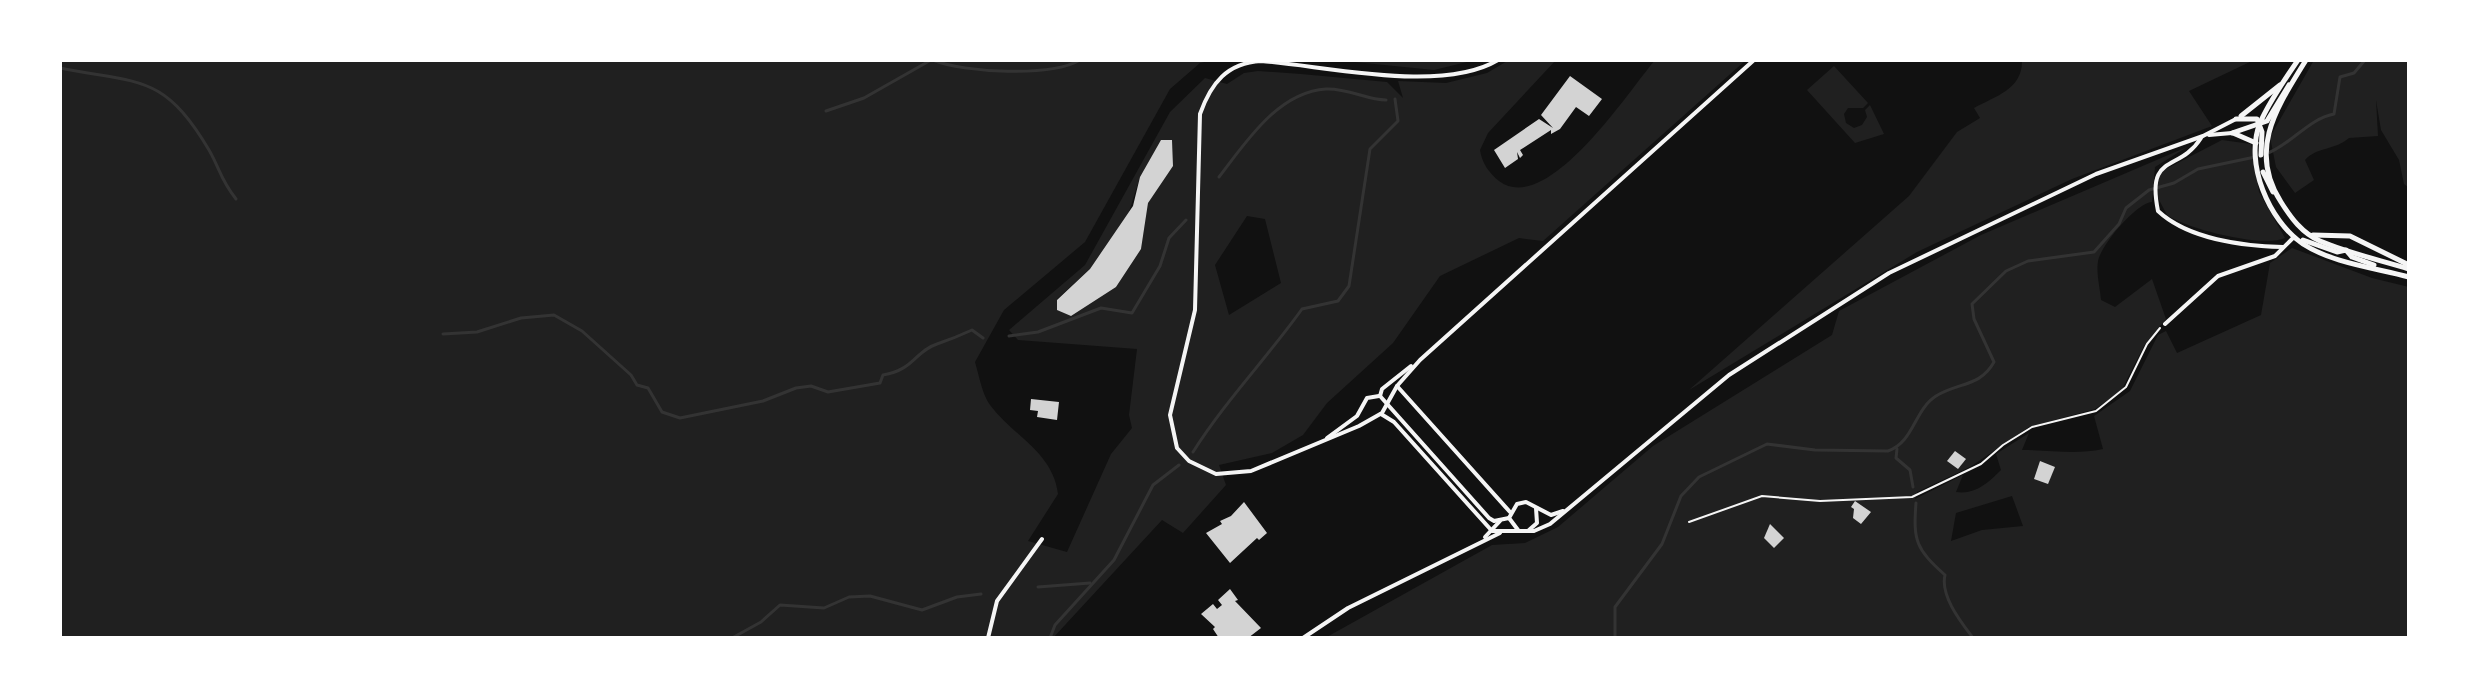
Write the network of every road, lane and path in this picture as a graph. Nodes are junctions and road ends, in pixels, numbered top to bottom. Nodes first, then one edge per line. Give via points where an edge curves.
1 (1498, 60) edge
2 (1754, 60) edge
3 (2298, 60) edge
4 (2306, 60) edge
5 (2295, 78) junction
6 (2284, 82) junction
7 (2236, 119) junction
8 (2260, 125) junction
9 (2232, 133) junction
10 (2203, 136) junction
11 (2260, 142) junction
12 (2264, 178) junction
13 (2311, 236) junction
14 (2350, 236) junction
15 (2294, 237) junction
16 (2283, 247) junction
17 (2346, 250) junction
18 (2409, 267) edge
19 (2386, 271) junction
20 (2409, 277) edge
21 (2165, 324) joint
22 (1420, 360) junction
23 (1397, 386) junction
24 (1380, 396) junction
25 (1385, 405) junction
26 (1364, 407) junction
27 (1381, 414) junction
28 (1374, 416) junction
29 (1322, 442) junction
30 (1534, 506) junction
31 (1565, 510) junction
32 (1510, 515) junction
33 (1500, 521) junction
34 (1689, 522) dead end
35 (1529, 530) junction
36 (1492, 531) junction
37 (1520, 531) junction
38 (1502, 533) junction
39 (1042, 539) dead end
40 (1484, 539) junction
41 (988, 638) edge
42 (1303, 638) edge

1 - 29 street via 1455,76 1428,77 1251,62 1229,70 1207,93 1197,147 1195,310 1172,398 1171,429 1177,448 1189,461 1216,474 1251,471
2 - 22 street
3 - 6 street
4 - 5 street
5 - 8 street
5 - 11 street
6 - 7 street
6 - 8 street
7 - 8 street via 2251,116
7 - 10 street
8 - 9 street
8 - 11 street
9 - 10 street
9 - 11 street
10 - 16 street via 2196,147 2165,165 2154,183 2158,211 2181,228
10 - 31 street via 2096,174 1889,273 1729,375
11 - 12 street
12 - 13 street
12 - 15 street via 2269,203
13 - 14 street
13 - 17 street
14 - 17 street
14 - 18 street
15 - 16 street
15 - 17 street via 2337,252
15 - 19 street via 2320,252
16 - 21 street via 2275,256 2218,276
17 - 18 street
17 - 19 street
19 - 20 street
21 - 34 path via 2147,344 2126,387 2096,411 2032,427 1981,464 1912,497 1820,501 1762,496
22 - 23 street
22 - 24 street
23 - 25 street
23 - 32 street
24 - 25 street
24 - 26 street via 1367,398
25 - 27 street
25 - 33 street via 1486,516
26 - 28 street
26 - 29 street
27 - 28 street
27 - 36 street
28 - 29 street
30 - 31 street via 1551,515
30 - 32 street via 1521,502
30 - 35 street via 1539,517
31 - 35 street via 1541,530
32 - 33 street
32 - 37 street
33 - 36 street
35 - 37 street
36 - 38 street
36 - 40 street
37 - 38 street
38 - 40 street
39 - 41 street via 997,601
40 - 42 street via 1348,608

